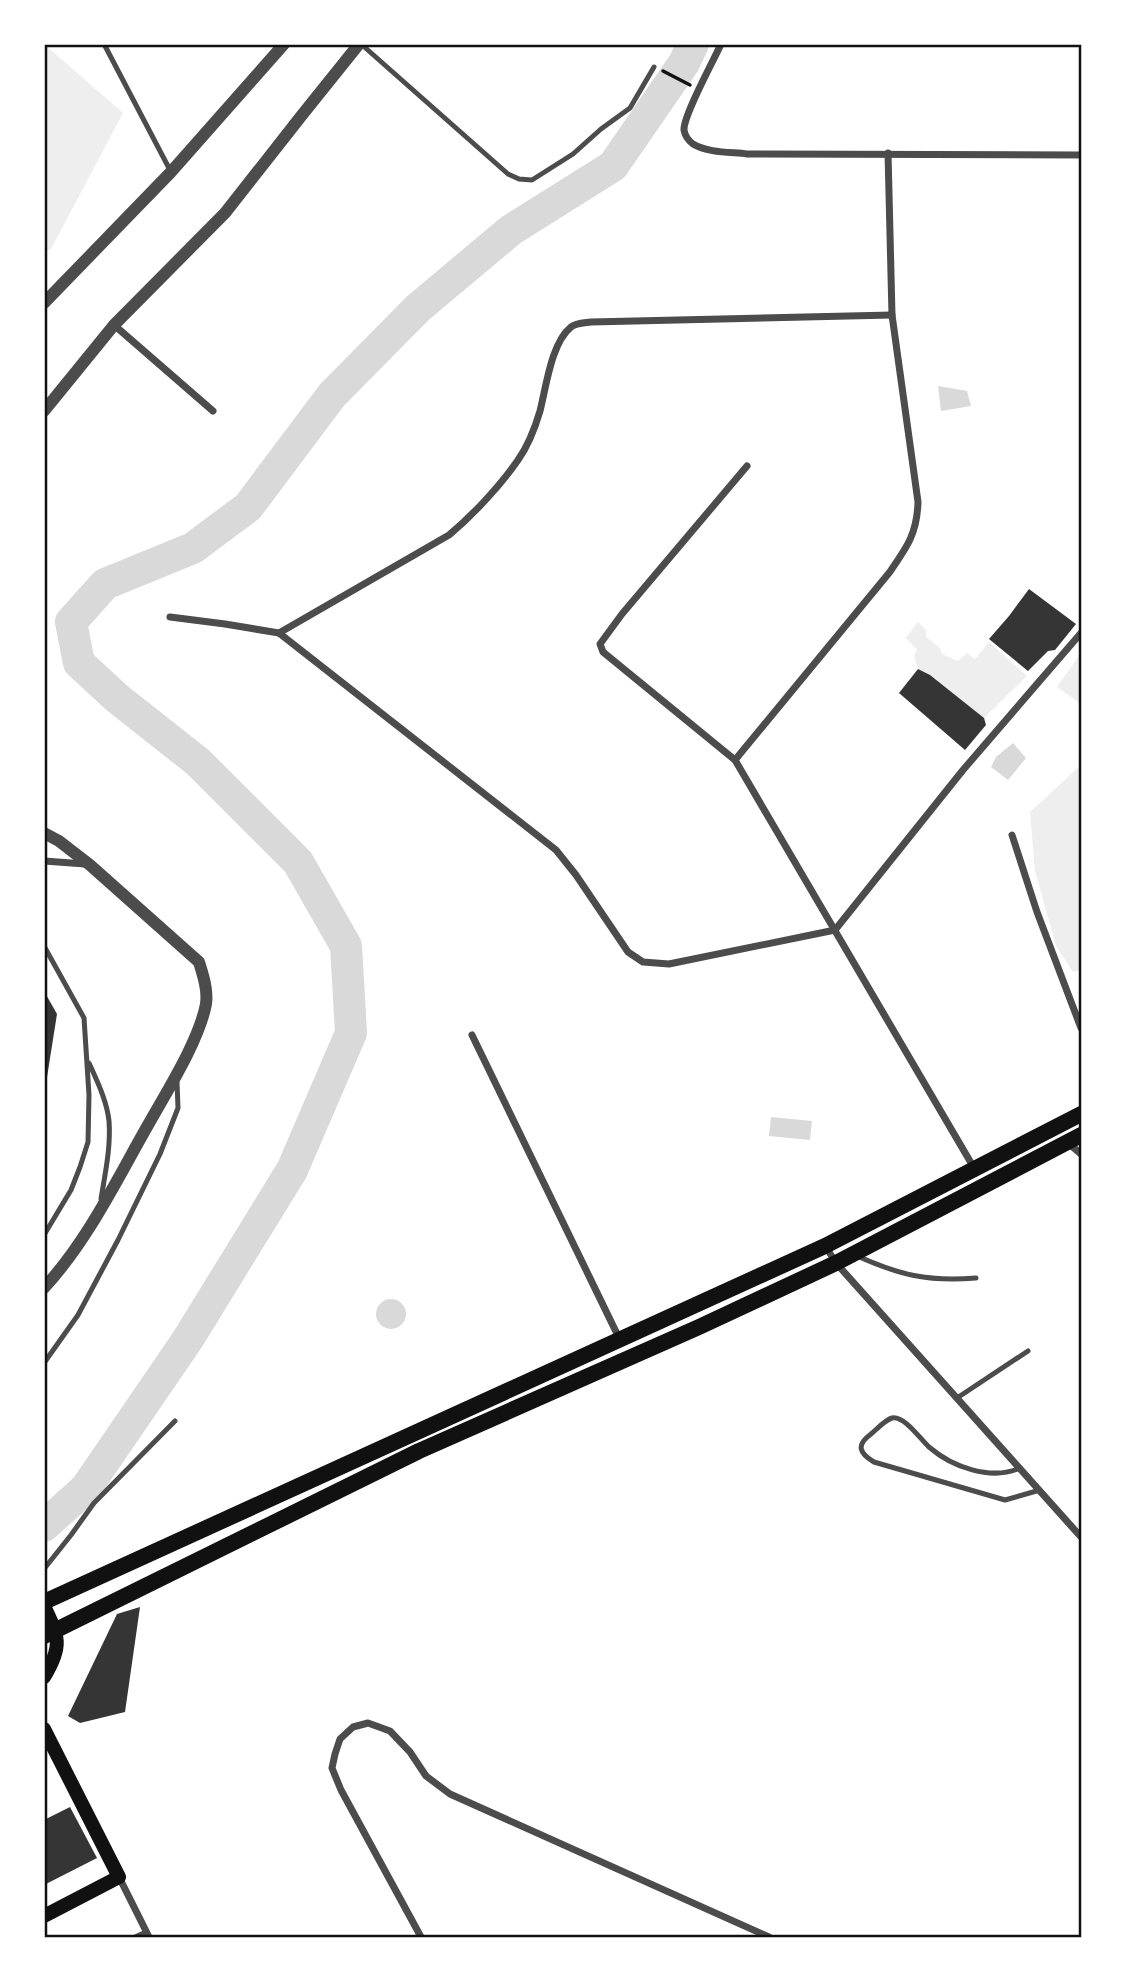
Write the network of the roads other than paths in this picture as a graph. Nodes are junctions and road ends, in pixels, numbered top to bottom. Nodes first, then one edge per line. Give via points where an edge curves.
1 (104, 44) edge
2 (284, 44) edge
3 (360, 44) edge
4 (721, 44) edge
5 (657, 68) road end
6 (888, 153) junction
7 (1081, 155) edge
8 (171, 172) junction
9 (44, 303) edge
10 (892, 315) junction
11 (114, 325) junction
12 (45, 404) edge
13 (213, 411) dead end
14 (747, 467) dead end
15 (170, 617) dead end
16 (279, 633) junction
17 (1081, 633) edge
18 (735, 760) junction
19 (44, 833) edge
20 (1012, 835) dead end
21 (44, 861) edge
22 (90, 864) junction
23 (835, 930) junction
24 (44, 946) edge
25 (1081, 1028) edge
26 (472, 1035) dead end
27 (88, 1061) junction
28 (176, 1075) junction
29 (1081, 1114) edge
30 (1074, 1138) edge
31 (1081, 1154) edge
32 (974, 1168) junction
33 (100, 1209) junction
34 (44, 1235) edge
35 (825, 1246) junction
36 (852, 1254) junction
37 (836, 1263) junction
38 (976, 1278) dead end
39 (44, 1287) edge
40 (620, 1341) junction
41 (1028, 1351) dead end
42 (44, 1363) edge
43 (957, 1398) junction
44 (175, 1421) dead end
45 (1020, 1468) junction
46 (1040, 1490) junction
47 (1081, 1537) edge
48 (44, 1569) edge
49 (44, 1604) edge
50 (50, 1633) edge
51 (44, 1677) edge
52 (44, 1729) edge
53 (119, 1877) junction
54 (44, 1916) edge
55 (148, 1935) edge
56 (135, 1937) edge
57 (421, 1937) edge
58 (769, 1937) edge

1 - 8 lane
2 - 8 street
3 - 5 lane via 519,179 532,180 573,154 629,108
3 - 11 street via 225,213
4 - 6 street via 684,128 691,143 747,154
6 - 7 street
6 - 10 street
8 - 9 street
10 - 16 street via 573,325 551,363 531,436 518,460 469,519
10 - 18 street via 918,522 909,545 889,573
11 - 12 street
11 - 13 street
14 - 18 street via 600,644 603,652
15 - 16 street
16 - 23 street via 556,850 628,952 643,962 669,964
17 - 23 street
18 - 23 street
19 - 22 street
20 - 25 street
21 - 22 street
22 - 28 street via 199,962 206,1001 201,1023
23 - 32 street
24 - 27 lane via 84,1017
26 - 40 street
27 - 33 lane via 109,1120
27 - 34 lane via 88,1142 71,1190
28 - 33 street
28 - 42 lane via 178,1108 160,1154 78,1315
29 - 32 main road
30 - 31 street
30 - 36 main road
32 - 35 main road
33 - 39 street
35 - 37 street
35 - 40 main road
36 - 37 main road
36 - 38 lane via 926,1278
37 - 43 street
37 - 50 main road via 418,1451
40 - 49 main road
41 - 43 lane
43 - 45 street
44 - 48 lane via 94,1503
45 - 46 street
45 - 46 lane via 987,1473 959,1465 931,1449 896,1418 866,1438 861,1451 874,1462 1005,1500
46 - 47 street
49 - 50 main road
50 - 51 main road via 58,1639
52 - 53 main road
53 - 54 main road
53 - 55 street
55 - 56 lane
57 - 58 street via 332,1768 340,1739 353,1727 368,1723 390,1731 426,1776 450,1794

